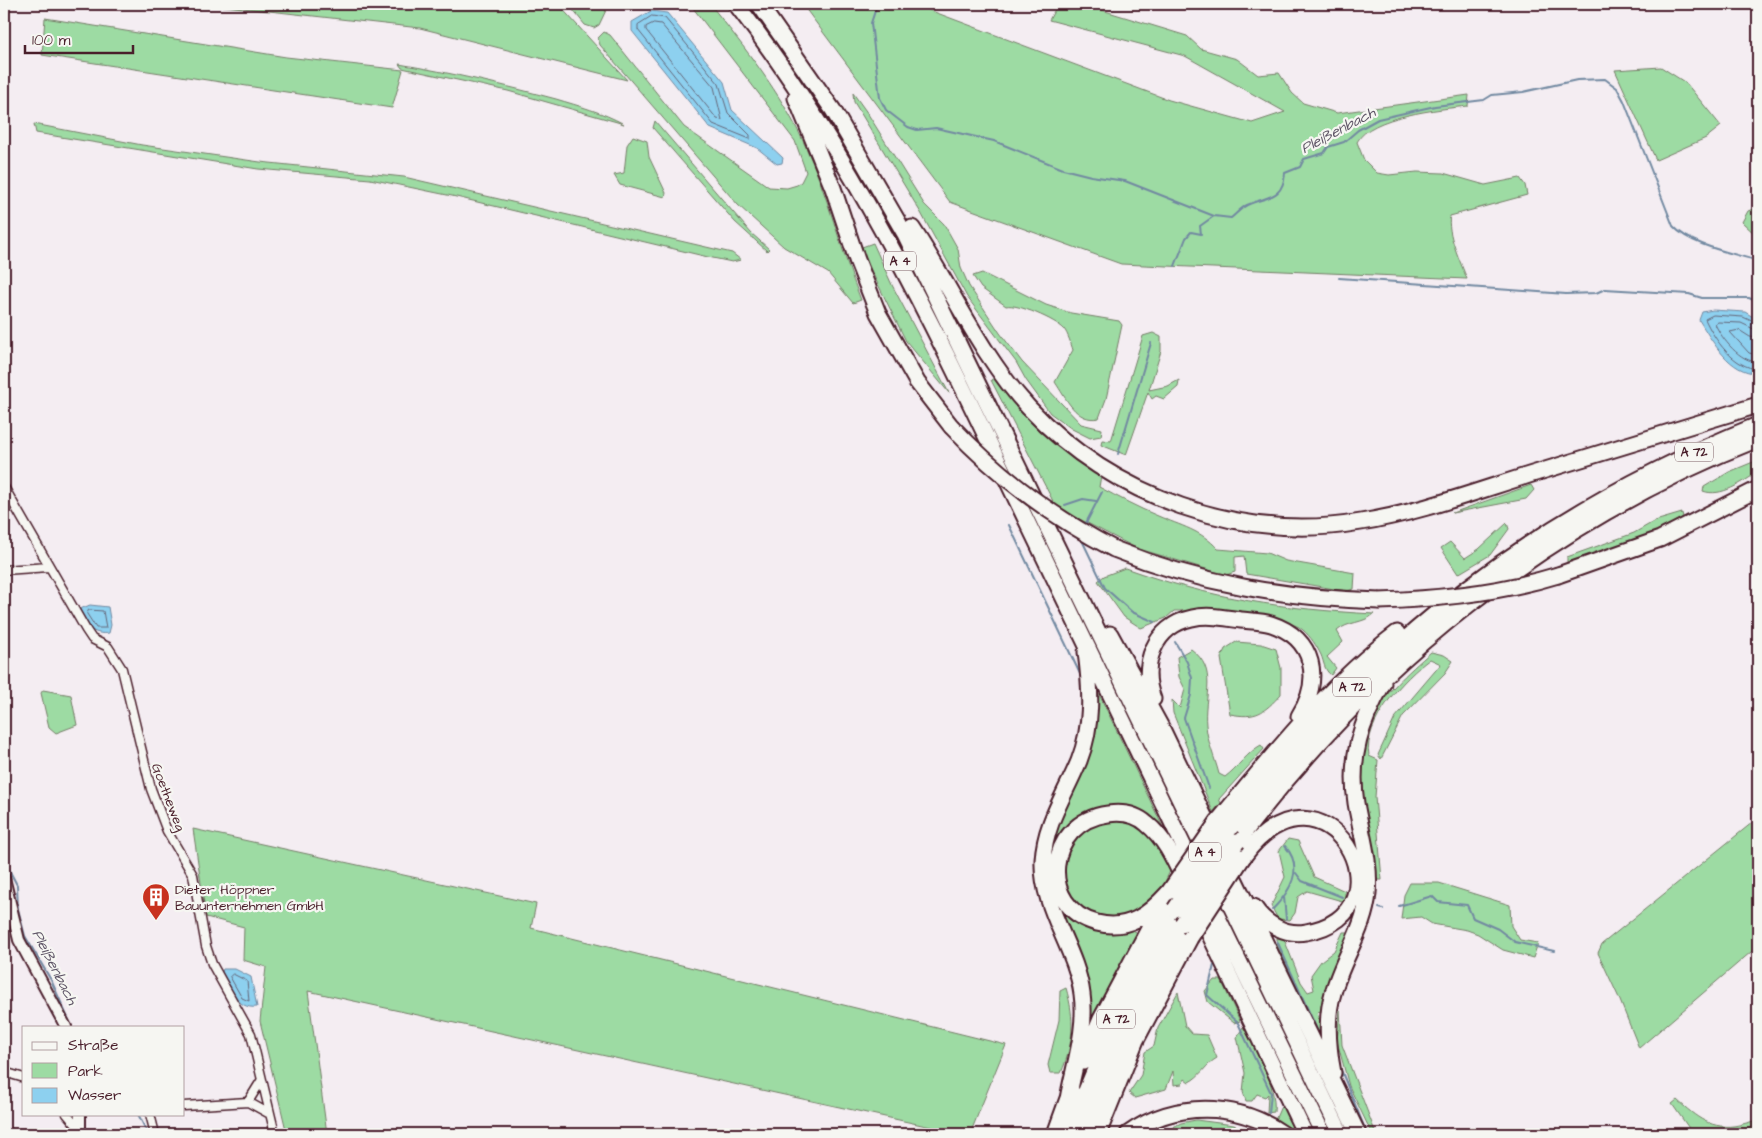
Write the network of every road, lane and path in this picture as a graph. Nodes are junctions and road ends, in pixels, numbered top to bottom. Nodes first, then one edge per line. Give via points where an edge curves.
1 (736, 4) edge
2 (759, 4) edge
3 (787, 73) junction
4 (887, 198) junction
5 (1758, 405) edge
6 (1758, 425) edge
7 (1758, 440) edge
8 (4, 487) edge
9 (1758, 489) edge
10 (49, 567) junction
11 (1493, 568) junction
12 (4, 570) edge
13 (1069, 570) junction
14 (1084, 638) junction
15 (1389, 670) junction
16 (1162, 729) junction
17 (1289, 735) junction
18 (1225, 824) junction
19 (1233, 876) junction
20 (4, 878) edge
21 (1169, 892) junction
22 (65, 1026) edge
23 (4, 1072) edge
24 (22, 1077) edge
25 (261, 1081) junction
26 (1335, 1087) junction
27 (1068, 1099) junction
28 (248, 1102) junction
29 (185, 1106) edge
30 (268, 1113) junction
31 (69, 1116) edge
32 (80, 1116) edge
33 (150, 1116) edge
34 (80, 1131) edge
35 (155, 1134) edge
36 (274, 1134) edge
37 (1055, 1134) edge
38 (1069, 1134) edge
39 (1083, 1134) edge
40 (1098, 1134) edge
41 (1128, 1134) edge
42 (1283, 1134) edge
43 (1305, 1134) edge
44 (1323, 1134) edge
45 (1341, 1134) edge
46 (1358, 1134) edge

1 - 3 highway, A 4
2 - 4 highway, A 4 via 833,110
3 - 9 highway, bridge via 878,313 917,382 981,458 1061,519 1114,549 1170,570 1228,585 1308,598 1379,601 1465,595 1558,575 1660,539
3 - 14 highway, A 4 via 836,150 901,264
4 - 5 highway via 913,229 989,356 1041,420 1085,456 1131,485 1172,503 1216,516 1287,526 1323,526 1386,517
4 - 13 highway, A 4
6 - 11 highway, A 72 via 1631,483 1535,539
7 - 15 highway, A 72 via 1654,487 1561,539 1461,610
8 - 10 street, Goetheweg
10 - 12 street
10 - 25 street, Goetheweg via 92,639 108,647 122,669 151,789 167,831 193,875 206,946 231,1001 249,1029
11 - 17 highway via 1449,594 1384,644 1344,678
11 - 18 highway, A 72 via 1420,625 1366,674
13 - 16 highway via 1132,670
13 - 45 highway, A 4
14 - 27 highway via 1091,710 1086,738 1079,761 1051,818 1043,861 1048,901 1082,994 1082,1031
14 - 44 highway, A 4
15 - 26 highway via 1370,706 1355,750 1353,776 1367,856 1368,894 1329,1010 1328,1030
15 - 39 highway, A 72, bridge via 1302,760 1237,842 1182,924 1109,1066
16 - 17 highway via 1148,679 1151,652 1168,629 1190,618 1205,616 1270,624 1300,643 1313,672 1312,690
16 - 19 highway
17 - 18 highway
18 - 21 highway, bridge
18 - 38 highway, A 72, bridge via 1139,973 1112,1028
19 - 26 highway
19 - 40 highway, bridge via 1256,910 1275,927 1302,933 1320,930 1338,920 1353,899 1358,878 1355,858 1346,841 1322,824 1307,820 1285,822 1264,834 1243,857 1190,938 1136,1040
20 - 22 street via 19,940
21 - 27 highway via 1101,1019
21 - 43 highway via 1136,921 1120,926 1095,923 1074,911 1059,889 1056,863 1059,852 1070,832 1094,816 1128,814 1147,823 1161,838
23 - 24 street
25 - 28 street
25 - 30 street, Goetheweg
26 - 46 highway
27 - 37 highway
28 - 29 street
28 - 30 street
30 - 36 street, Goetheweg
31 - 34 street
32 - 34 street
33 - 35 street
41 - 42 highway via 1167,1114 1210,1108 1256,1118

